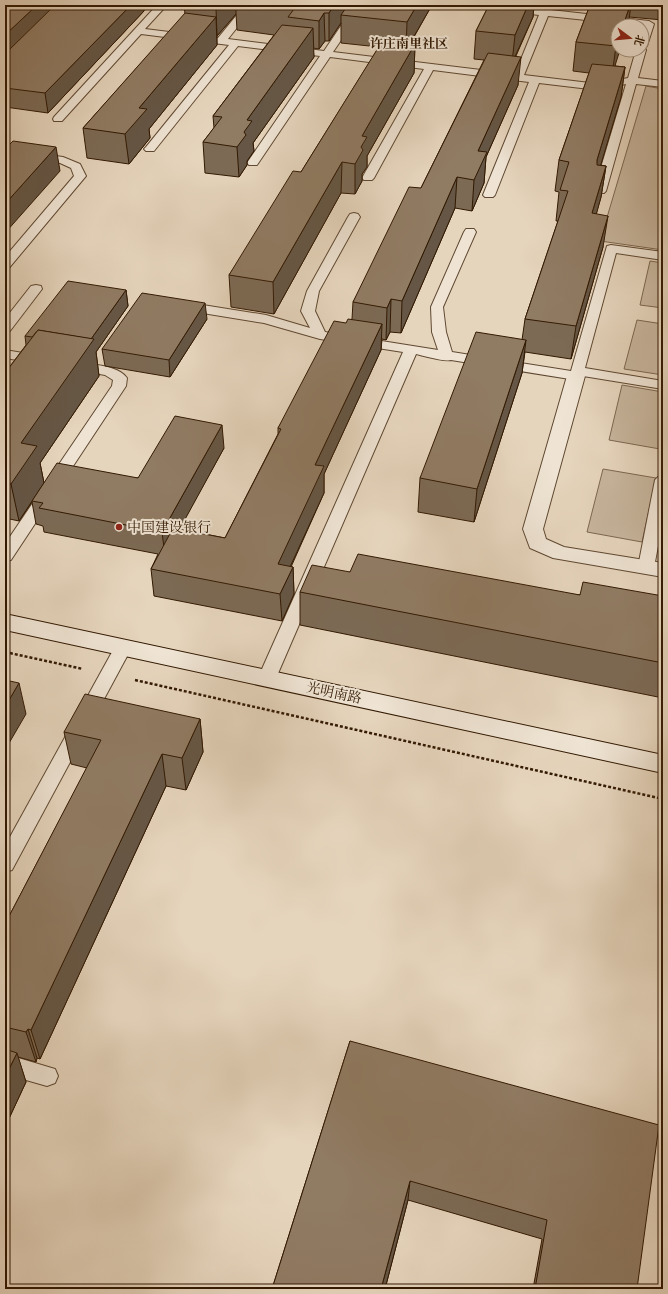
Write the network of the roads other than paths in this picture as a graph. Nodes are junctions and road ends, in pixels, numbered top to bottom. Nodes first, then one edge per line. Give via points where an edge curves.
1 (162, 5) edge
2 (250, 5) edge
3 (360, 5) edge
4 (480, 5) edge
5 (545, 12) junction
6 (610, 20) edge
7 (138, 31) junction
8 (220, 42) junction
9 (235, 44) junction
10 (326, 54) junction
11 (638, 58) edge
12 (430, 67) junction
13 (518, 78) junction
14 (535, 80) junction
15 (631, 80) junction
16 (663, 84) edge
17 (58, 119) dead end
18 (150, 149) dead end
19 (5, 152) edge
20 (253, 163) dead end
21 (368, 178) dead end
22 (600, 191) edge
23 (489, 195) dead end
24 (354, 217) dead end
25 (470, 232) dead end
26 (663, 256) edge
27 (5, 265) edge
28 (36, 290) dead end
29 (171, 304) edge
30 (5, 328) edge
31 (320, 335) junction
32 (411, 350) junction
33 (5, 354) edge
34 (101, 357) edge
35 (447, 357) junction
36 (92, 369) junction
37 (577, 374) junction
38 (663, 385) edge
39 (663, 480) edge
40 (5, 556) edge
41 (654, 569) edge
42 (5, 622) edge
43 (123, 647) junction
44 (267, 678) junction
45 (663, 764) edge
46 (5, 864) edge
47 (5, 1064) edge
48 (47, 1076) dead end

1 - 7 lane
2 - 8 lane
3 - 10 lane
4 - 5 lane
5 - 6 lane
5 - 13 lane
7 - 8 lane
7 - 17 lane
8 - 9 lane
9 - 10 lane
9 - 18 lane
10 - 12 lane
10 - 20 lane
11 - 15 lane
12 - 13 lane
12 - 21 lane
13 - 14 lane
14 - 15 lane via 598,87
14 - 23 lane
15 - 16 lane
15 - 22 lane
19 - 27 lane via 63,160 76,166 80,176
24 - 31 lane via 313,291 308,311
25 - 35 lane via 437,307 439,332
26 - 37 lane via 611,249
28 - 30 lane
29 - 31 lane via 266,318
31 - 32 lane
32 - 35 lane
32 - 44 lane
33 - 36 lane
34 - 36 lane
35 - 37 lane
36 - 40 lane via 109,372 120,378 119,386
37 - 38 lane
37 - 41 main road via 533,529 537,543 560,552
39 - 41 lane
42 - 43 main road, 光明南路
43 - 44 main road, 光明南路
43 - 46 lane
44 - 45 main road, 光明南路
47 - 48 lane

